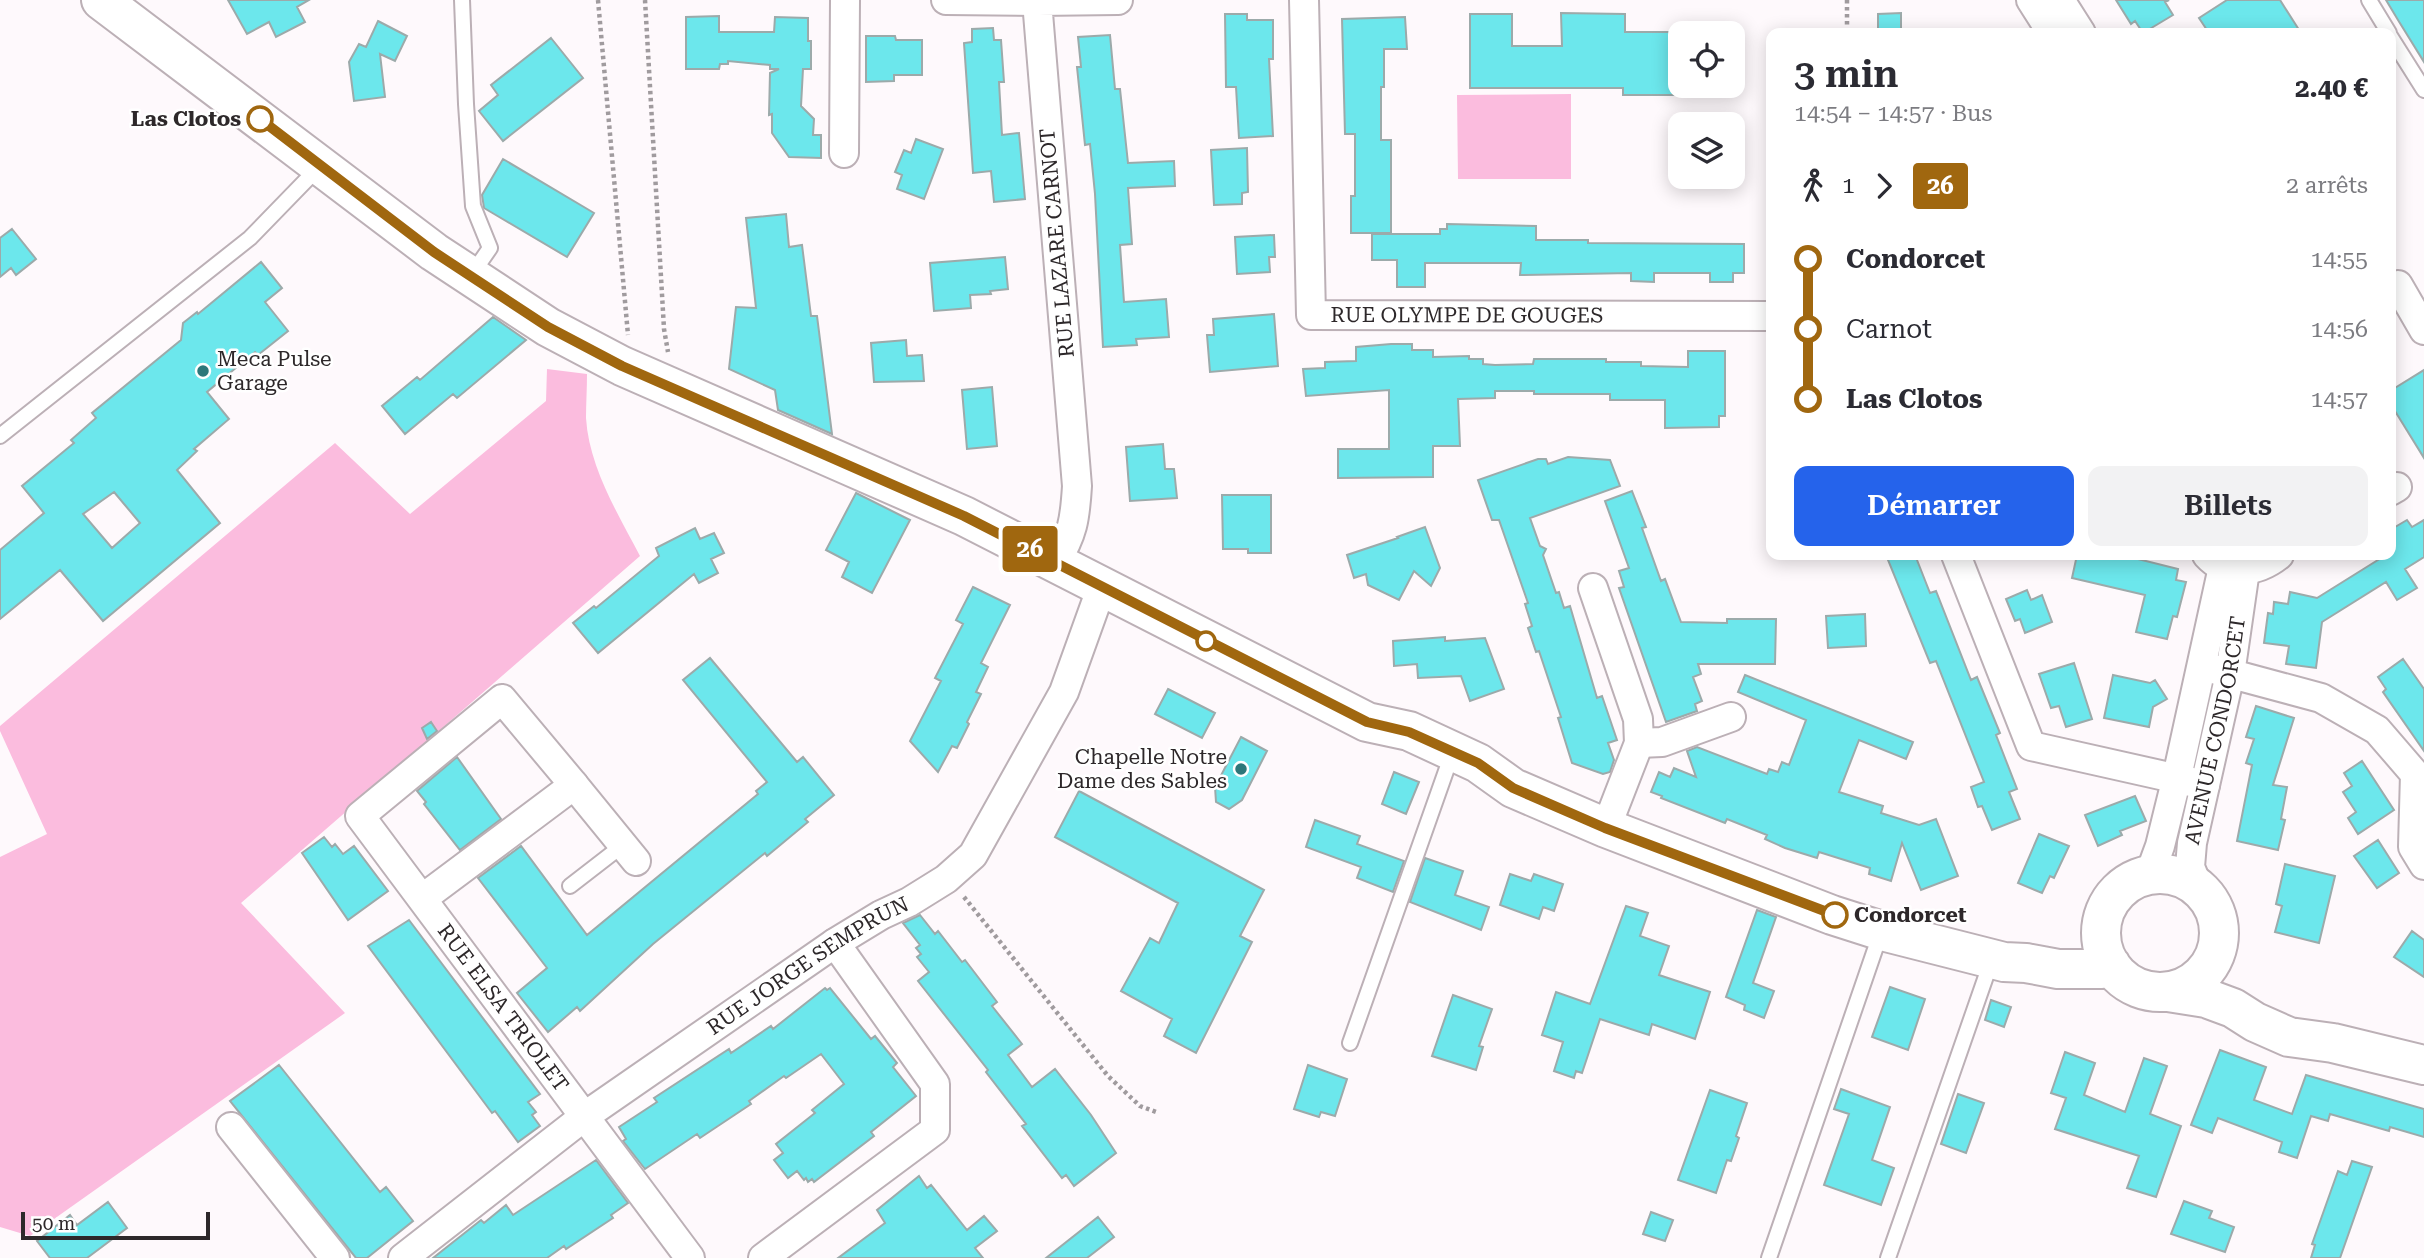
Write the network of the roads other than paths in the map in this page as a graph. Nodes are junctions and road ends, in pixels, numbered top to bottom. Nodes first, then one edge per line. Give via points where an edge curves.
1 (101, 0) edge
2 (462, 0) edge
3 (845, 0) edge
4 (946, 0) edge
5 (1118, 0) edge
6 (1304, 0) edge
7 (2031, 0) edge
8 (2060, 0) edge
9 (2369, 0) edge
10 (1037, 1) edge
11 (2049, 28) edge
12 (2078, 28) edge
13 (2386, 28) edge
14 (2396, 44) edge
15 (2424, 90) edge
16 (844, 153) dead end
17 (320, 166) junction
18 (470, 278) junction
19 (2398, 285) dead end
20 (1766, 316) edge
21 (2424, 330) edge
22 (0, 436) edge
23 (1958, 560) edge
24 (2272, 560) edge
25 (1055, 563) junction
26 (2225, 564) edge
27 (1104, 586) junction
28 (1593, 588) dead end
29 (2202, 666) junction
30 (2230, 674) junction
31 (1731, 716) dead end
32 (1639, 743) junction
33 (1453, 752) junction
34 (2178, 778) junction
35 (574, 785) junction
36 (2205, 785) junction
37 (1605, 828) junction
38 (629, 853) joint
39 (2424, 865) edge
40 (2149, 876) junction
41 (570, 886) dead end
42 (2199, 889) junction
43 (423, 898) junction
44 (2104, 917) junction
45 (1882, 931) junction
46 (835, 943) junction
47 (2216, 952) junction
48 (2009, 961) junction
49 (2110, 965) junction
50 (2168, 992) junction
51 (1350, 1043) dead end
52 (2333, 1043) junction
53 (2424, 1065) edge
54 (585, 1116) junction
55 (231, 1127) dead end
56 (335, 1258) edge
57 (403, 1258) edge
58 (690, 1258) edge
59 (762, 1258) edge
60 (1769, 1258) edge
61 (1888, 1258) edge

1 - 17 street
2 - 18 lane via 473,206 490,248
3 - 16 street
4 - 10 street
5 - 10 street
6 - 20 street, RUE OLYMPE DE GOUGES via 1311,316
7 - 11 street
8 - 12 street
9 - 13 lane
10 - 25 street, RUE LAZARE CARNOT via 1077,486 1070,540
14 - 15 lane
17 - 18 street
17 - 22 lane via 250,238
18 - 25 street via 622,366 964,516
19 - 21 street
23 - 34 street via 2031,746
24 - 26 street via 2267,564
25 - 27 street
26 - 29 street, AVENUE CONDORCET
26 - 30 street, AVENUE CONDORCET
27 - 33 street via 1367,722 1409,732
27 - 46 street, RUE JORGE SEMPRUN via 1064,692 973,855 946,879
28 - 32 street via 1638,719
29 - 30 street
29 - 34 street, AVENUE CONDORCET
30 - 36 street, AVENUE CONDORCET
30 - 39 street via 2321,698 2377,730 2415,774 2413,848
31 - 32 street via 1662,741
32 - 37 street
33 - 37 street via 1513,788
33 - 51 lane
34 - 36 street
34 - 40 street, AVENUE CONDORCET
35 - 38 street, RUE ELSA TRIOLET
35 - 43 street
35 - 43 street, RUE ELSA TRIOLET via 502,699 360,816
36 - 42 street, AVENUE CONDORCET via 2190,867
37 - 45 street
38 - 41 lane
40 - 42 street via 2167,875
40 - 44 street via 2120,890
42 - 47 street via 2217,918
43 - 54 street, RUE ELSA TRIOLET
44 - 48 street via 2075,942
44 - 49 street via 2101,933
45 - 48 street
45 - 60 lane
46 - 54 street, RUE JORGE SEMPRUN
46 - 59 street via 935,1084 935,1130
47 - 50 street via 2197,979
47 - 52 street via 2245,991
48 - 49 street via 2059,969
48 - 61 lane via 1990,971
49 - 50 street via 2135,987
50 - 52 street via 2233,1008 2289,1037
52 - 53 street
54 - 57 street, RUE JORGE SEMPRUN
54 - 58 street, RUE ELSA TRIOLET
55 - 56 street

